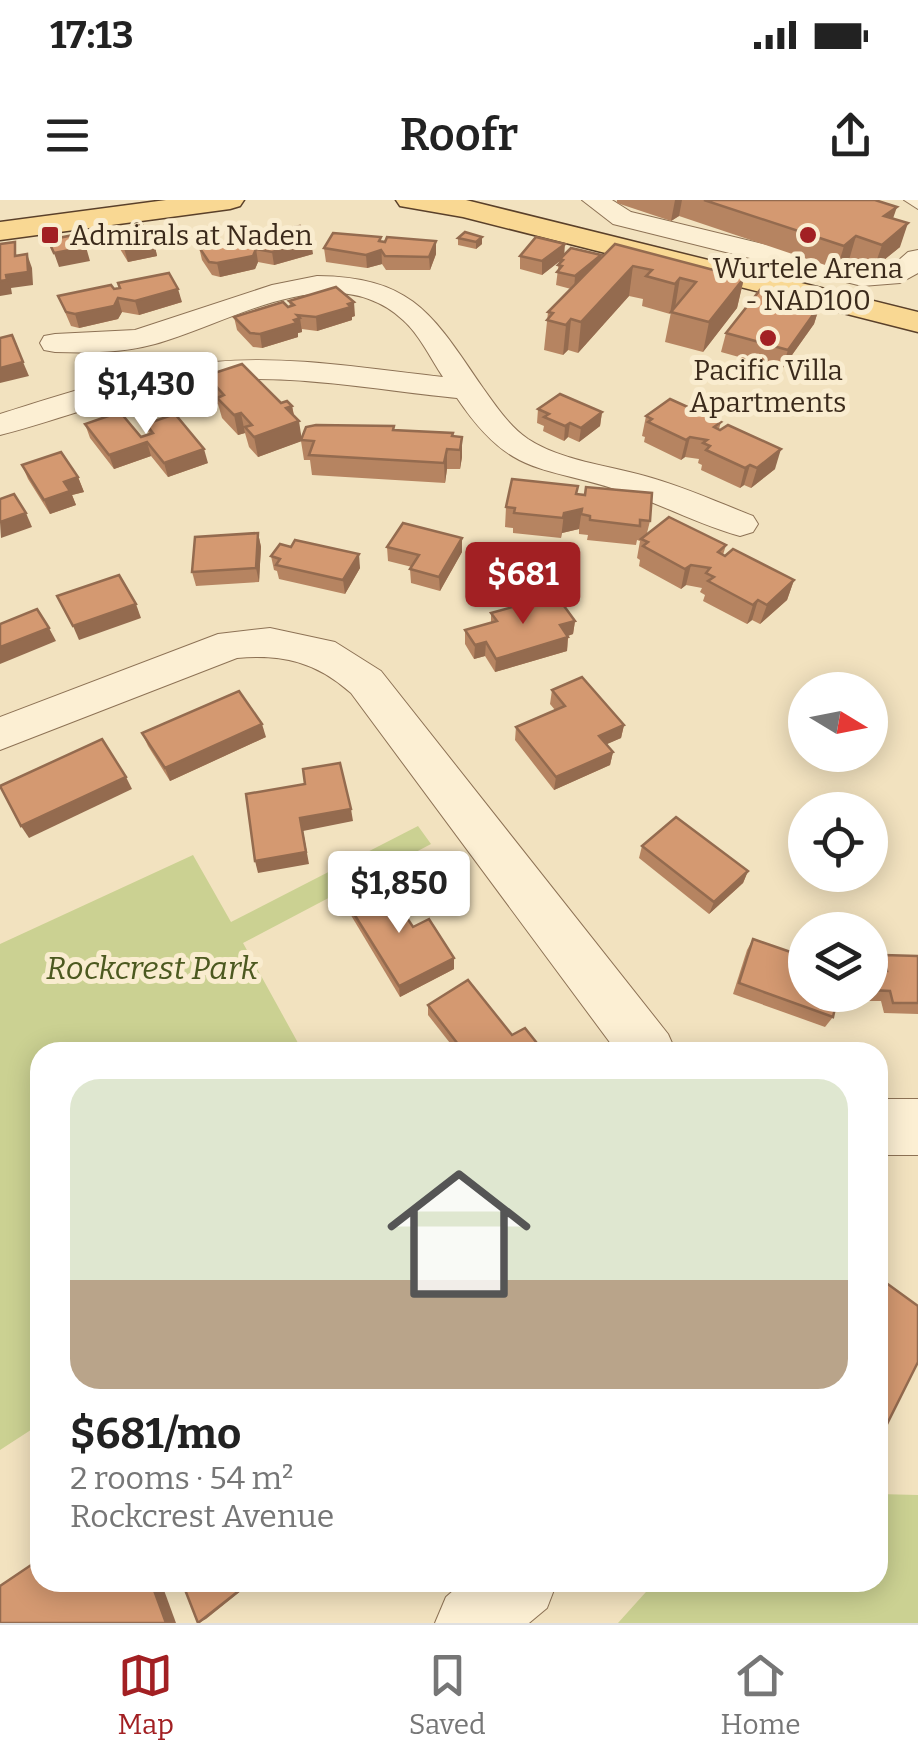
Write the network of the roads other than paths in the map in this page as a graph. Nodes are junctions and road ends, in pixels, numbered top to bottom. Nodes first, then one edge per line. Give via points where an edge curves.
1 (10, 200) edge
2 (230, 200) edge
3 (410, 200) edge
4 (595, 200) edge
5 (81, 219) junction
6 (0, 230) edge
7 (918, 258) edge
8 (918, 322) edge
9 (55, 343) dead end
10 (305, 374) junction
11 (450, 381) junction
12 (347, 408) dead end
13 (0, 425) edge
14 (740, 524) dead end
15 (0, 734) edge
16 (642, 1042) edge
17 (918, 1126) edge
18 (888, 1127) edge
19 (509, 1592) edge
20 (472, 1623) edge

1 - 5 main road via 30,211
2 - 5 main road
3 - 8 main road
4 - 7 street via 622,218 833,272 883,278
5 - 6 main road
9 - 11 street via 142,339 278,291 344,287 408,308
10 - 11 street
10 - 12 street
10 - 13 street via 232,370 155,382
11 - 14 street via 528,454 636,484
15 - 16 street via 232,644 295,643 323,651 366,682
17 - 18 street
19 - 20 street

